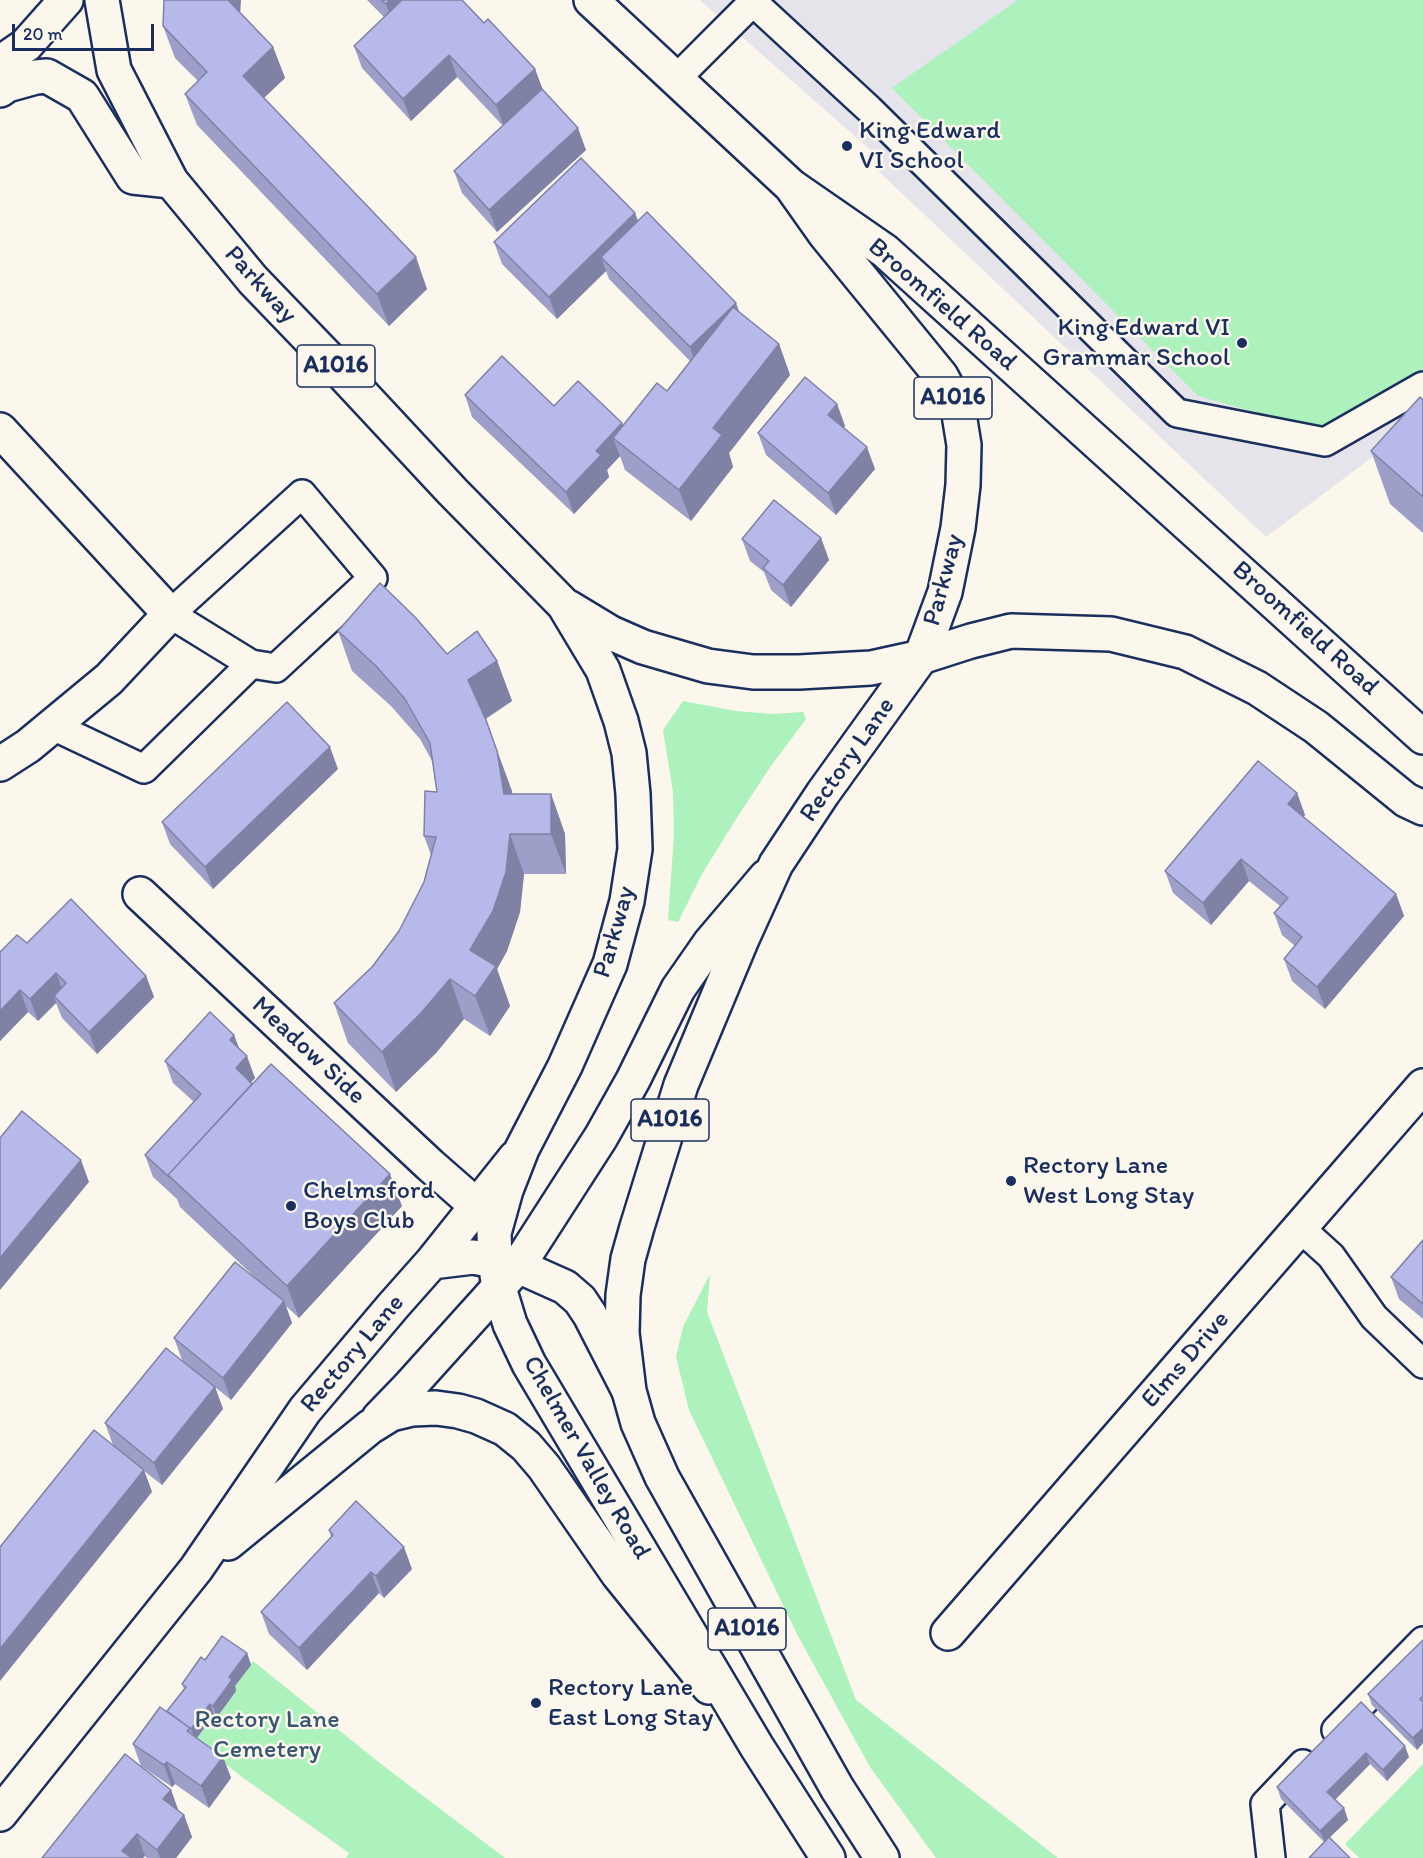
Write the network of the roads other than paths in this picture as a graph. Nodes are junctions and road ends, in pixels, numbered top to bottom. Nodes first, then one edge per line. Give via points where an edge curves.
1 (66, 0) edge
2 (102, 0) edge
3 (591, 0) edge
4 (755, 1) edge
5 (0, 63) edge
6 (676, 79) junction
7 (0, 90) edge
8 (171, 181) junction
9 (791, 186) junction
10 (1423, 386) edge
11 (0, 430) edge
12 (564, 605) junction
13 (170, 614) junction
14 (921, 657) junction
15 (251, 664) junction
16 (53, 726) junction
17 (1423, 736) edge
18 (0, 764) edge
19 (1423, 808) edge
20 (776, 864) junction
21 (140, 894) dead end
22 (1423, 1086) edge
23 (522, 1149) junction
24 (478, 1207) junction
25 (1299, 1228) junction
26 (432, 1262) junction
27 (504, 1271) junction
28 (1423, 1364) edge
29 (629, 1391) junction
30 (476, 1416) joint
31 (370, 1426) junction
32 (196, 1569) junction
33 (948, 1633) dead end
34 (1423, 1641) edge
35 (758, 1747) junction
36 (0, 1814) edge
37 (828, 1858) edge
38 (882, 1858) edge
39 (1271, 1858) edge

1 - 5 main road via 26,45
2 - 8 main road, Parkway / A1016 via 114,70
3 - 6 main road, Broomfield Road / A1016
4 - 6 lane
4 - 10 lane via 1177,413 1325,441
6 - 9 main road, Broomfield Road / A1016
7 - 8 main road via 47,76 82,96 133,177
8 - 12 main road, Parkway / A1016 via 253,280
9 - 14 main road, Parkway / A1016 via 825,234 941,376 958,408 964,445 958,528 945,592
9 - 17 main road, Broomfield Road via 885,251
11 - 13 main road
12 - 14 main road, Parkway / A1016 via 643,647 708,666 753,672 800,672 871,668
12 - 23 main road, Parkway / A1016 via 603,670 621,721 633,794 635,849 627,901 610,964 565,1066
13 - 15 lane
13 - 15 lane via 302,494 374,578 276,668
13 - 16 main road via 109,679
14 - 19 main road via 1011,632 1111,634 1185,652 1257,688 1316,727 1406,800
14 - 20 main road, Rectory Lane / A1016
15 - 16 lane via 144,770
16 - 18 main road
20 - 27 main road via 710,943 678,989 601,1137
20 - 29 main road, A1016 via 681,1085 628,1259 622,1333
21 - 24 main road, Meadow Side
22 - 25 main road, Elms Drive
23 - 24 main road, Rectory Lane
23 - 27 main road, Chelmer Valley Road / A1016 via 494,1233
24 - 26 main road, Rectory Lane
25 - 28 lane via 1331,1256 1374,1317
25 - 33 main road, Elms Drive
26 - 27 main road via 473,1257
26 - 32 main road, Rectory Lane via 306,1410
27 - 29 main road via 543,1276 580,1300
27 - 31 main road via 408,1388
27 - 35 main road, Chelmer Valley Road / A1016 via 510,1324 530,1364
29 - 38 main road, A1016 via 638,1423 662,1477 837,1788
30 - 31 main road, Rectory Lane via 447,1409 412,1409 391,1414
30 - 35 main road, Chelmer Valley Road via 513,1435 544,1467 618,1574
31 - 32 main road, Rectory Lane
32 - 36 main road, Rectory Lane
34 - 39 lane via 1265,1804
35 - 37 main road, Chelmer Valley Road / A1016

